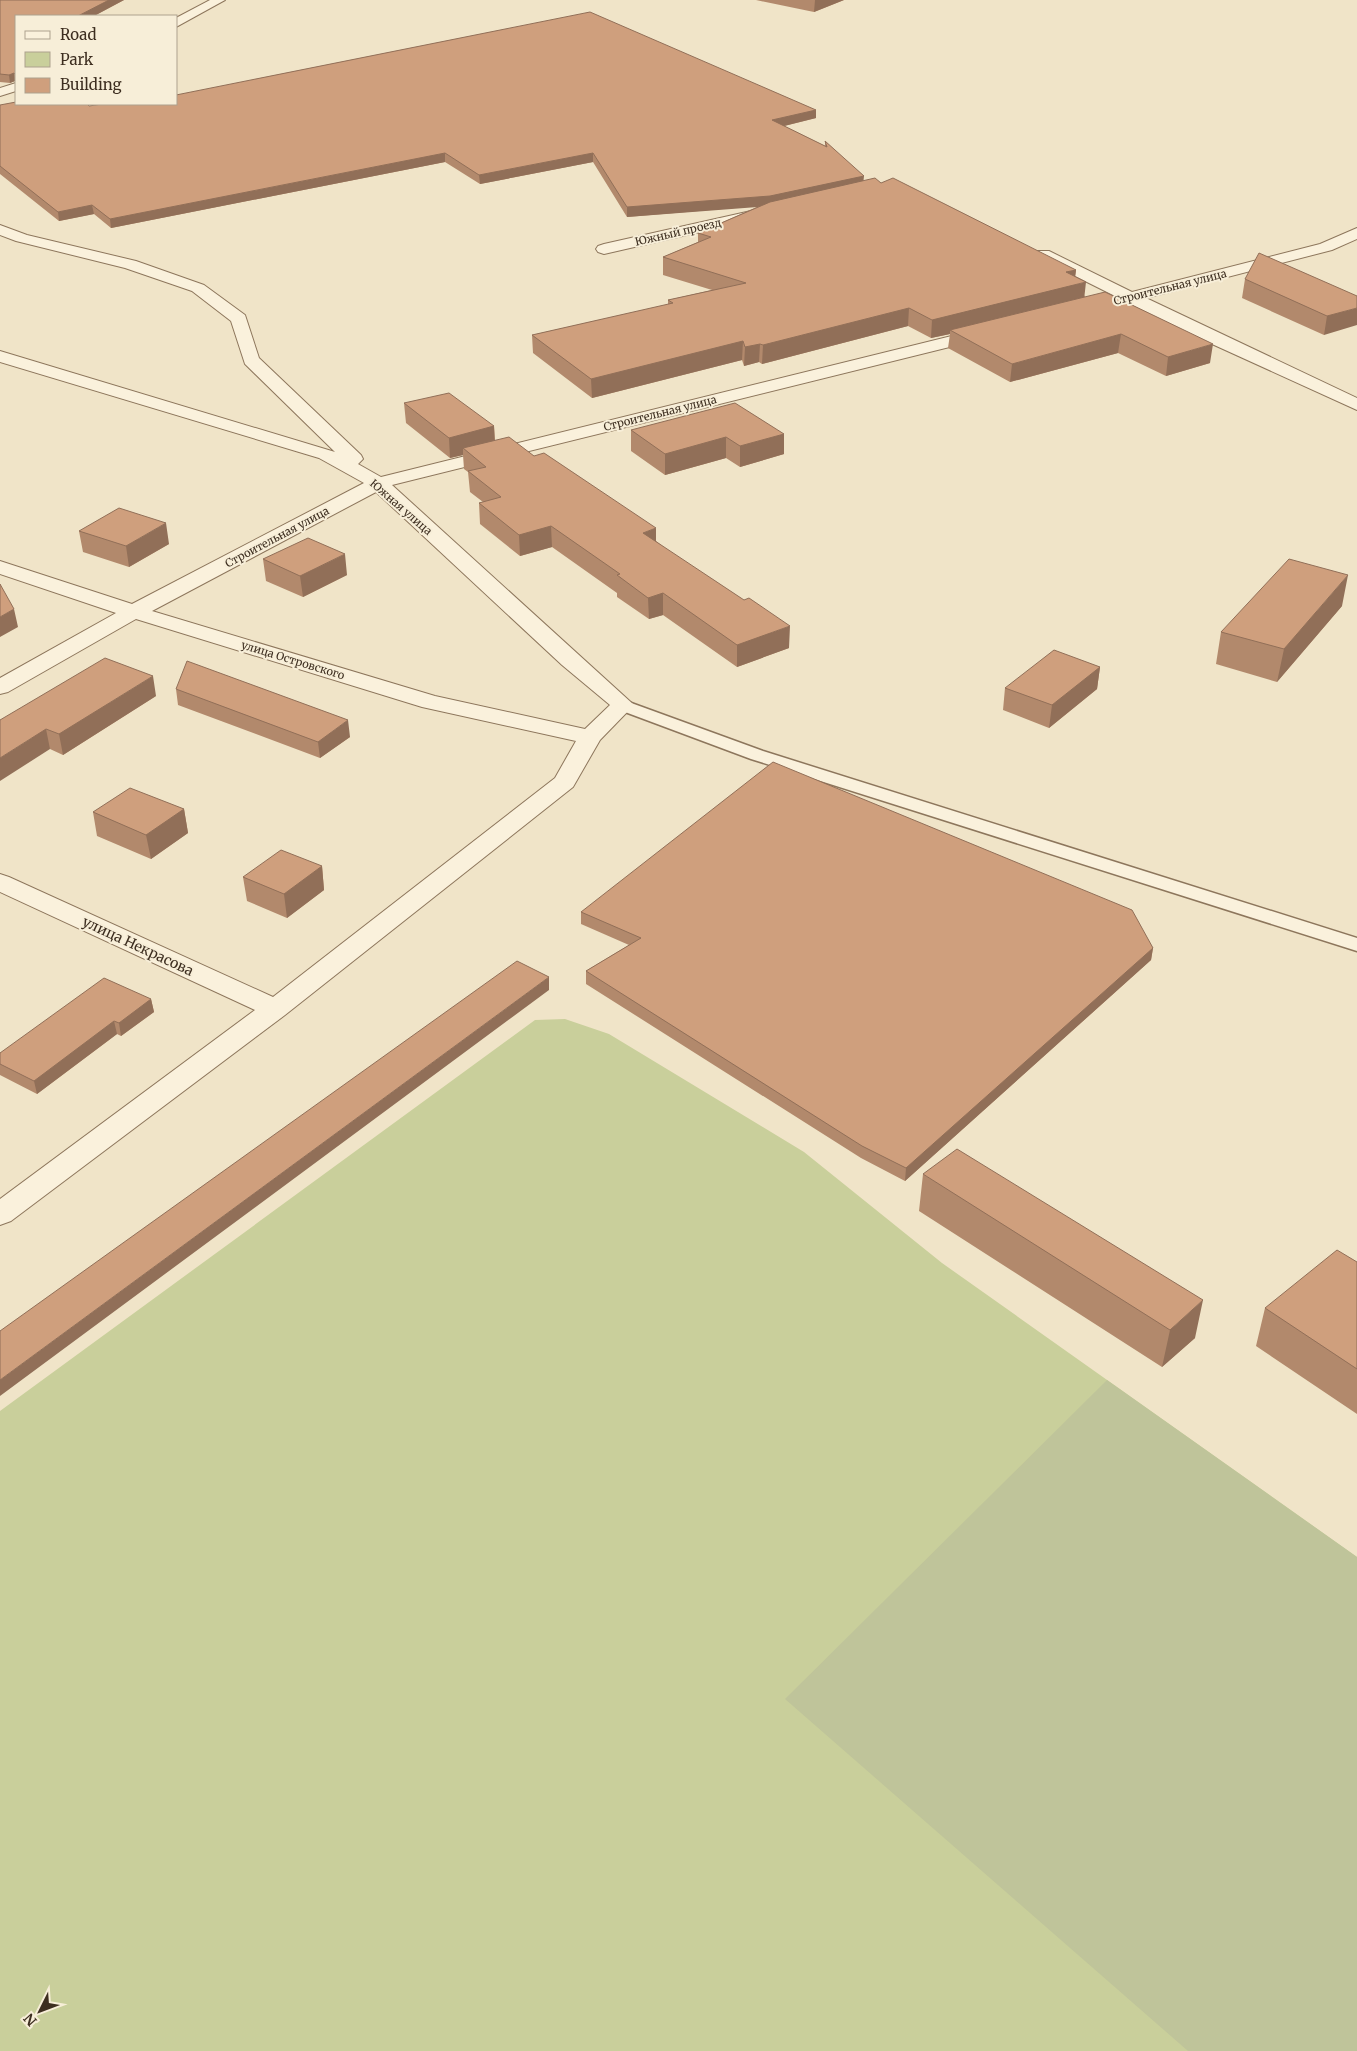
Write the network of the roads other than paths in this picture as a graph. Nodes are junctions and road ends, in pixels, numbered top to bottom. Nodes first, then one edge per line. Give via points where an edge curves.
1 (218, 0) edge
2 (178, 22) edge
3 (15, 88) edge
4 (0, 92) edge
5 (775, 210) edge
6 (0, 230) edge
7 (1357, 233) edge
8 (604, 249) dead end
9 (1032, 249) edge
10 (1131, 297) junction
11 (1063, 314) edge
12 (1005, 328) edge
13 (0, 356) edge
14 (1357, 405) edge
15 (378, 483) junction
16 (0, 567) edge
17 (134, 612) junction
18 (0, 687) edge
19 (623, 705) junction
20 (590, 737) junction
21 (0, 882) edge
22 (1357, 945) edge
23 (275, 1010) junction
24 (0, 1214) edge

1 - 2 street
3 - 4 street
5 - 8 street, Южный проезд
6 - 15 street via 130,264 198,288 238,319 251,360
7 - 10 street, Строительная улица via 1326,247
9 - 10 street
10 - 11 street, Строительная улица
10 - 14 street
12 - 15 street, Строительная улица
13 - 15 street, Южная улица via 326,454
15 - 17 street, Строительная улица
15 - 19 street, Южная улица
16 - 17 street, улица Островского
17 - 18 street, Строительная улица
17 - 20 street, улица Островского via 430,702
19 - 20 street
19 - 22 lane via 757,755
20 - 23 street via 565,782
21 - 23 street, улица Некрасова
23 - 24 street

